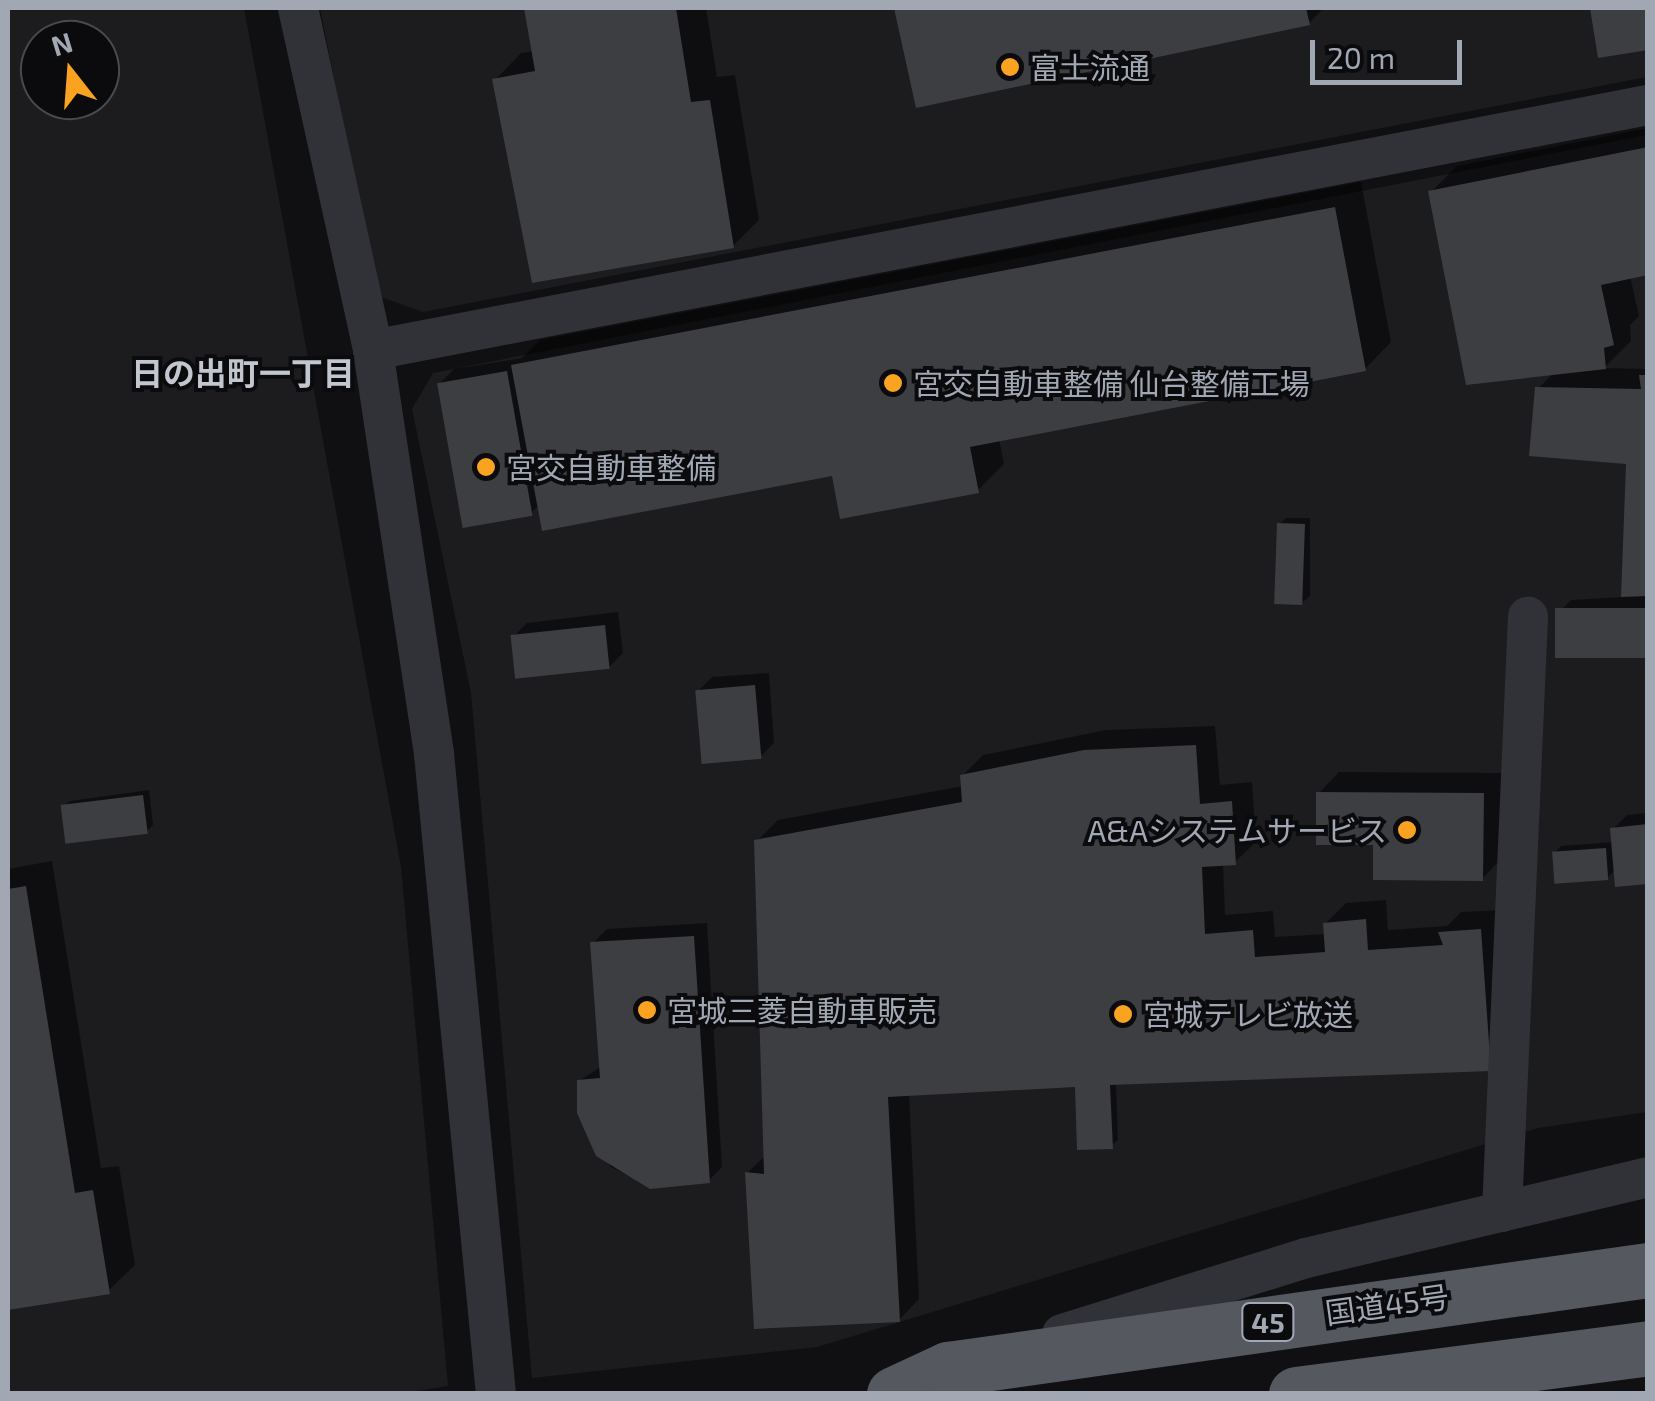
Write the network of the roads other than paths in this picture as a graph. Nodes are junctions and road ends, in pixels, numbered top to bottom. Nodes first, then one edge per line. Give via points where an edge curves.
1 (298, 8) edge
2 (1648, 105) edge
3 (373, 350) junction
4 (1528, 617) dead end
5 (1648, 1178) edge
6 (1502, 1212) junction
7 (1648, 1270) edge
8 (1648, 1348) edge
9 (948, 1369) junction
10 (496, 1394) edge
11 (894, 1394) edge
12 (1296, 1394) edge

1 - 3 street
2 - 3 street
3 - 10 street via 434,754
4 - 6 street
5 - 6 street
6 - 9 street via 1306,1258
7 - 9 highway, 国道45号 / 45
8 - 12 highway
9 - 11 highway, 国道45号 / 45

